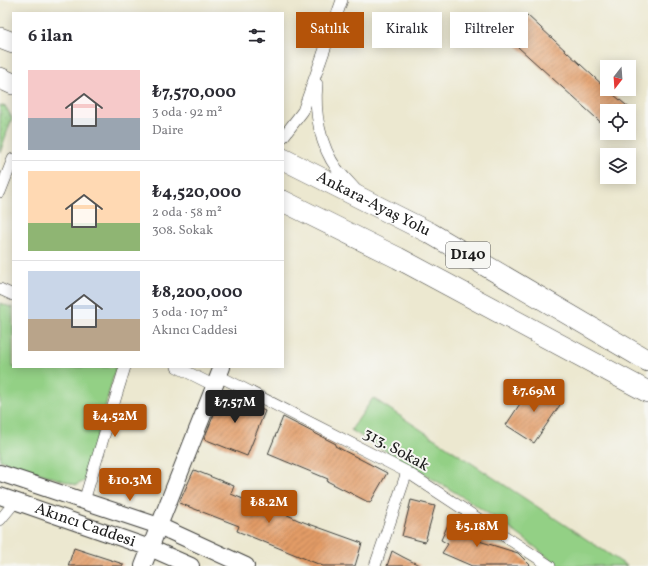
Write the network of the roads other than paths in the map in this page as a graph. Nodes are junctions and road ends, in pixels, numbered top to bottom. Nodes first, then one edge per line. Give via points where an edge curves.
1 (342, 0) edge
2 (0, 38) edge
3 (12, 43) edge
4 (318, 72) junction
5 (0, 78) edge
6 (12, 84) edge
7 (284, 135) edge
8 (284, 160) edge
9 (12, 162) edge
10 (0, 192) edge
11 (364, 200) junction
12 (284, 201) edge
13 (0, 289) edge
14 (12, 295) edge
15 (648, 361) edge
16 (125, 368) edge
17 (182, 368) edge
18 (219, 376) edge
19 (648, 392) edge
20 (407, 472) junction
21 (0, 474) edge
22 (0, 496) edge
23 (84, 501) junction
24 (15, 502) junction
25 (0, 520) edge
26 (159, 526) junction
27 (150, 548) junction
28 (143, 566) edge
29 (191, 566) edge
30 (246, 566) edge
31 (375, 566) edge
32 (550, 566) edge

1 - 4 street
2 - 3 highway
4 - 7 street via 303,110
4 - 11 street via 316,98 326,150 337,168
5 - 6 highway
8 - 11 highway, Ankara-Ayaş Yolu / D140
9 - 10 street
11 - 15 highway, Ankara-Ayaş Yolu / D140 via 430,233
12 - 19 highway, D140 via 398,258
13 - 14 street
16 - 23 street
17 - 18 street, 313. Sokak
18 - 20 street, 313. Sokak
18 - 26 street
20 - 31 street
20 - 32 street, 313. Sokak
21 - 23 street, Akıncı Caddesi
22 - 24 street, Akıncı Caddesi
23 - 26 street, Akıncı Caddesi
24 - 25 street
24 - 27 street, Akıncı Caddesi
26 - 27 street
26 - 30 street, Akıncı Caddesi
27 - 28 street
27 - 29 street, Akıncı Caddesi

